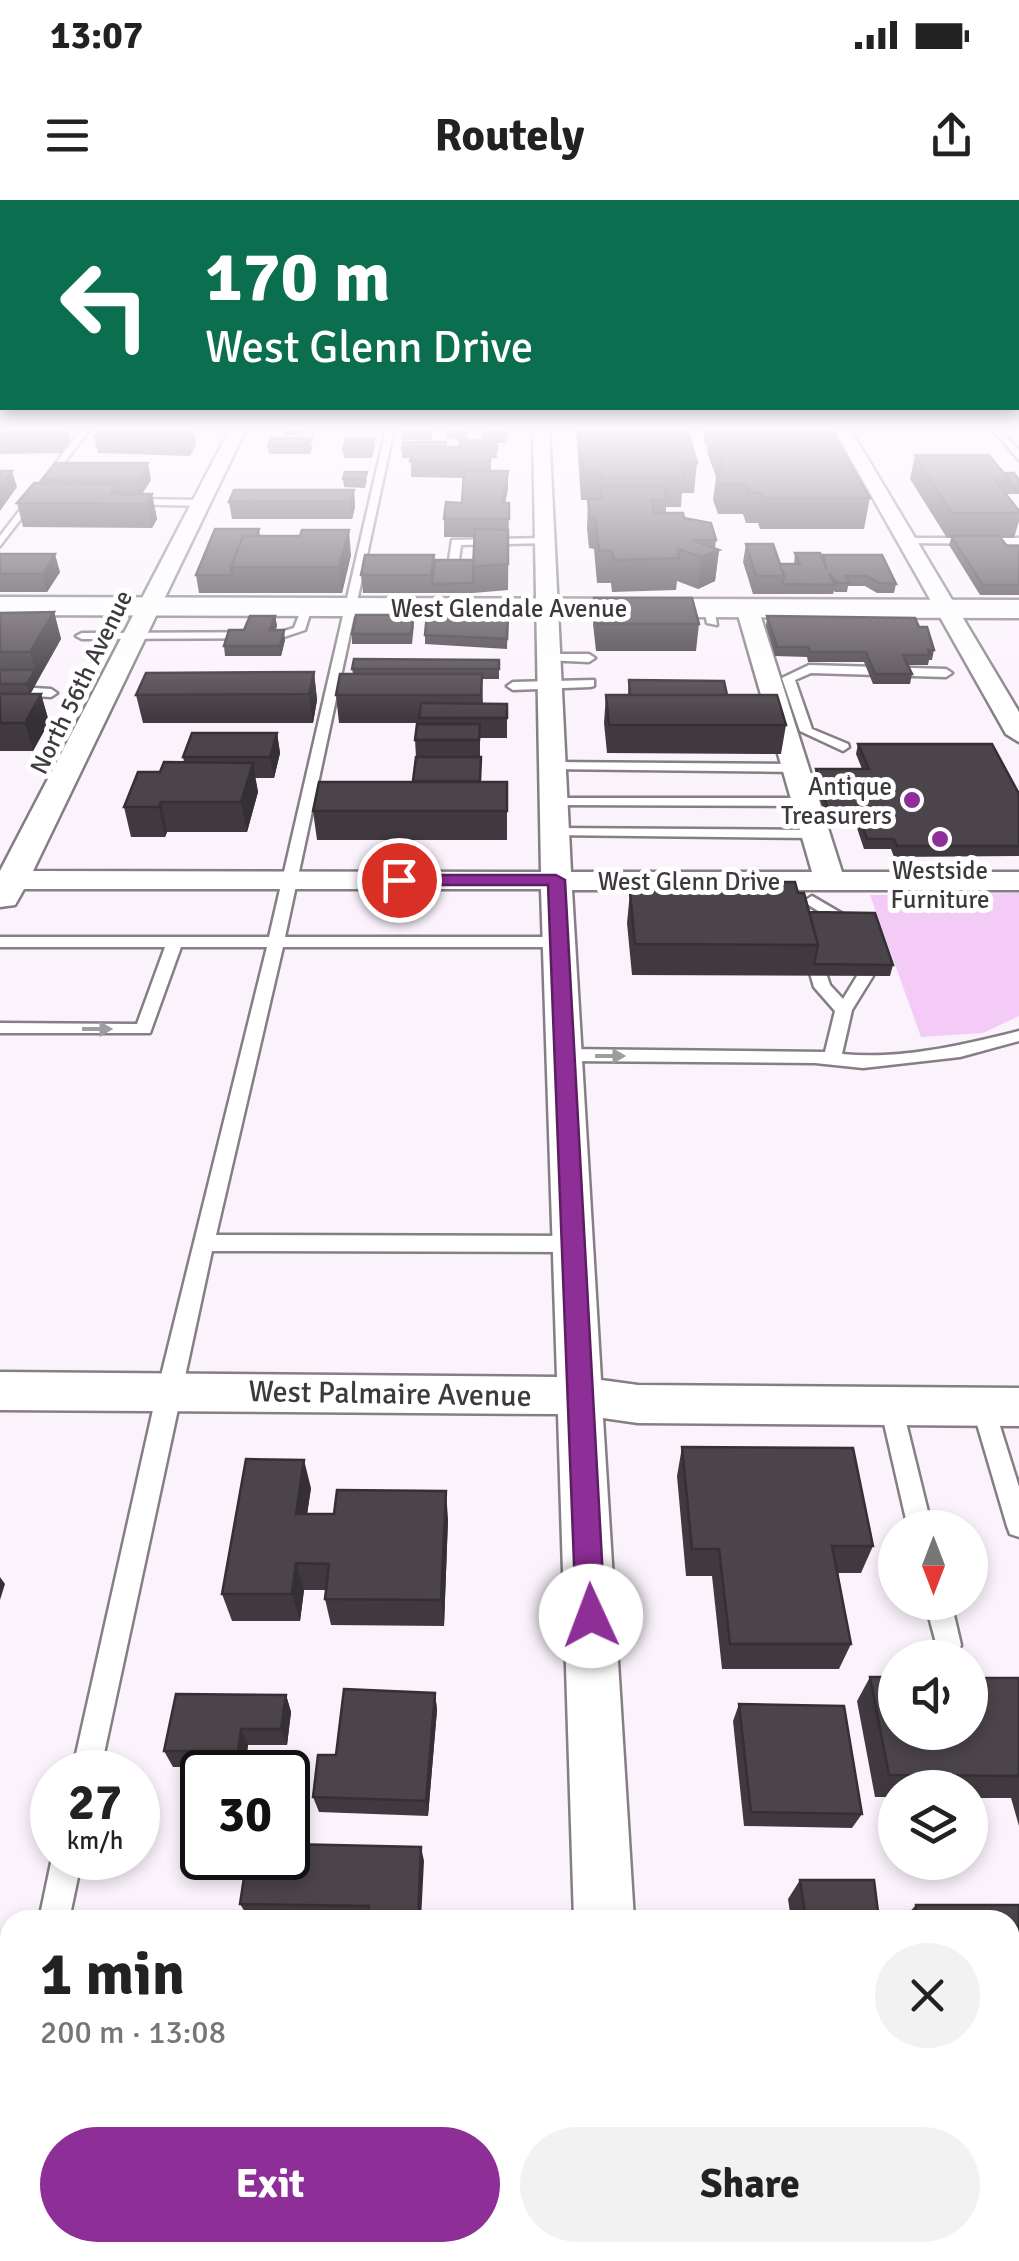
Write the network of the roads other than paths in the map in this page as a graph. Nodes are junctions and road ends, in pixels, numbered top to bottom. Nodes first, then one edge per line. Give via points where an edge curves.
1 (190, 525) edge
2 (367, 525) edge
3 (543, 525) edge
4 (896, 525) edge
5 (544, 541) junction
6 (905, 541) junction
7 (1019, 541) edge
8 (454, 567) edge
9 (0, 606) edge
10 (148, 606) junction
11 (307, 607) junction
12 (348, 608) junction
13 (545, 608) junction
14 (747, 608) junction
15 (946, 608) junction
16 (1019, 609) edge
17 (82, 636) dead end
18 (133, 637) junction
19 (589, 658) dead end
20 (946, 673) dead end
21 (536, 677) junction
22 (590, 683) dead end
23 (0, 690) edge
24 (52, 693) dead end
25 (1019, 734) edge
26 (842, 747) dead end
27 (796, 768) junction
28 (554, 800) junction
29 (806, 802) junction
30 (816, 834) junction
31 (289, 880) junction
32 (556, 880) junction
33 (1019, 881) edge
34 (4, 889) edge
35 (821, 891) junction
36 (811, 923) edge
37 (276, 941) junction
38 (816, 941) edge
39 (0, 942) edge
40 (175, 942) junction
41 (559, 942) junction
42 (844, 1010) junction
43 (0, 1028) edge
44 (1019, 1036) edge
45 (565, 1055) junction
46 (832, 1059) junction
47 (202, 1243) junction
48 (574, 1244) junction
49 (0, 1391) edge
50 (168, 1392) junction
51 (582, 1396) junction
52 (891, 1406) junction
53 (1001, 1407) edge
54 (916, 1510) edge
55 (1019, 1526) edge
56 (91, 1750) edge
57 (62, 1880) edge
58 (56, 1910) edge
59 (604, 1910) edge

1 - 10 street, North 56th Avenue
2 - 12 lane
3 - 5 street
4 - 6 street
5 - 8 lane via 456,542
5 - 13 street
6 - 7 lane
6 - 15 street
9 - 10 main road, West Glendale Avenue
10 - 11 main road, West Glendale Avenue
10 - 18 street, North 56th Avenue
11 - 12 main road, West Glendale Avenue
11 - 18 lane via 300,630 281,635
12 - 13 main road, West Glendale Avenue
12 - 31 lane
13 - 14 main road, West Glendale Avenue via 711,616
13 - 21 street
14 - 15 main road, West Glendale Avenue
14 - 27 street
15 - 16 main road, West Glendale Avenue
15 - 25 street
17 - 18 lane
18 - 34 street, North 56th Avenue
19 - 21 lane
20 - 26 lane via 922,681 816,680 798,673 788,678 806,731
21 - 22 lane
21 - 28 street
23 - 24 lane
27 - 28 lane
27 - 29 street
28 - 29 lane
28 - 30 lane
28 - 32 street
29 - 30 street
30 - 35 street
31 - 32 street, West Glenn Drive
31 - 34 street, West Glenn Drive
31 - 37 lane
32 - 35 street, West Glenn Drive
32 - 41 street
33 - 35 street, West Glenn Drive
35 - 36 lane
35 - 42 lane via 849,976
37 - 40 lane
37 - 41 lane
37 - 47 lane
38 - 42 lane via 822,988
39 - 40 lane
43 -> 40 lane via 144,1029
41 - 45 street
42 - 46 lane
44 - 46 lane via 960,1052
45 -> 46 lane
45 - 48 street
47 - 48 lane
47 - 50 lane
48 - 51 street
49 - 50 street, West Palmaire Avenue
50 - 51 street, West Palmaire Avenue
50 - 56 lane
51 - 52 street, West Palmaire Avenue via 638,1404
51 - 59 street
52 - 53 street, West Palmaire Avenue
52 - 54 lane
53 - 55 lane
57 - 58 lane

